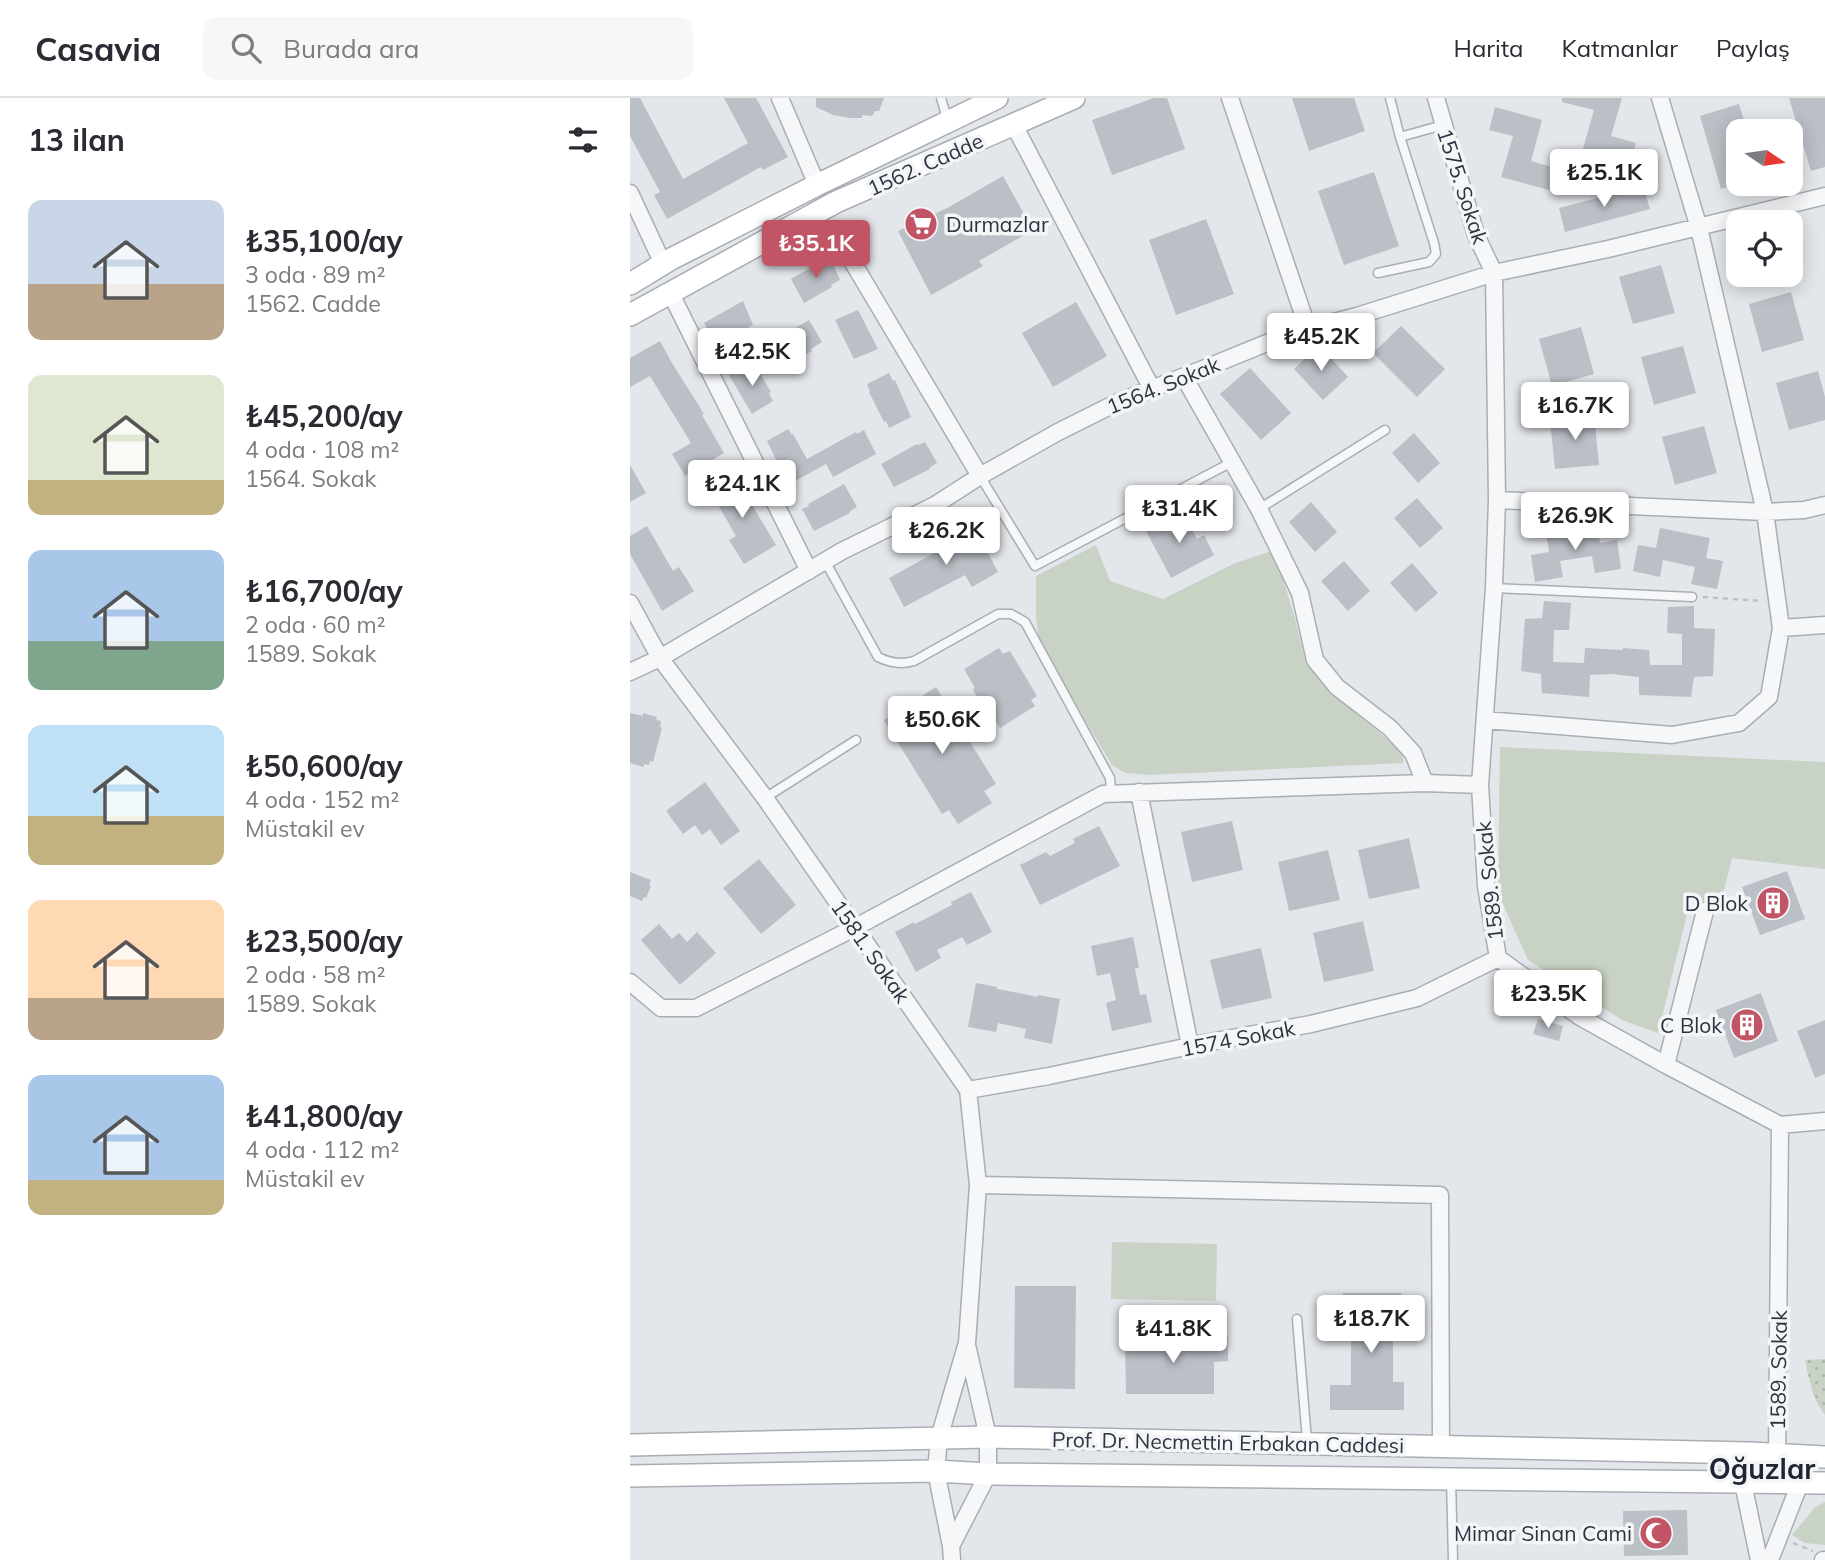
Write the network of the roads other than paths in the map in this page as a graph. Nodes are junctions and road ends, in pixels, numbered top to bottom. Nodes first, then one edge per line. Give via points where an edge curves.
1 (780, 98) edge
2 (941, 98) edge
3 (997, 98) edge
4 (1074, 98) edge
5 (1230, 98) edge
6 (1390, 98) edge
7 (1436, 98) edge
8 (1660, 98) edge
9 (948, 121) junction
10 (1014, 125) junction
11 (1443, 125) junction
12 (1400, 137) junction
13 (817, 185) junction
14 (630, 193) edge
15 (1825, 196) edge
16 (1699, 228) junction
17 (844, 246) dead end
18 (663, 264) junction
19 (1494, 272) junction
20 (1378, 273) dead end
21 (630, 284) edge
22 (670, 292) junction
23 (630, 315) edge
24 (1308, 329) junction
25 (1184, 377) junction
26 (1152, 389) junction
27 (1385, 430) dead end
28 (1232, 462) junction
29 (980, 476) junction
30 (1497, 500) junction
31 (1825, 505) edge
32 (1259, 509) junction
33 (1765, 512) junction
34 (825, 561) junction
35 (808, 571) junction
36 (1494, 588) junction
37 (1692, 597) road end
38 (630, 603) edge
39 (1825, 625) edge
40 (1780, 628) junction
41 (660, 658) junction
42 (630, 672) edge
43 (1485, 720) junction
44 (856, 740) dead end
45 (1424, 783) junction
46 (1480, 785) junction
47 (1139, 792) junction
48 (1111, 793) junction
49 (765, 799) junction
50 (1705, 911) dead end
51 (854, 928) junction
52 (1498, 958) junction
53 (630, 982) edge
54 (1190, 1046) junction
55 (1666, 1065) junction
56 (968, 1090) junction
57 (1825, 1121) edge
58 (1780, 1125) junction
59 (978, 1185) junction
60 (1297, 1319) dead end
61 (967, 1343) junction
62 (988, 1437) junction
63 (939, 1438) junction
64 (1307, 1444) junction
65 (630, 1445) edge
66 (1441, 1447) junction
67 (1777, 1455) junction
68 (1825, 1457) edge
69 (936, 1471) junction
70 (988, 1474) junction
71 (630, 1476) edge
72 (1451, 1479) junction
73 (1743, 1483) junction
74 (1800, 1483) junction
75 (1825, 1483) edge
76 (952, 1553) edge
77 (1453, 1560) edge
78 (1759, 1560) edge
79 (1770, 1560) edge

1 - 13 street
2 - 9 lane
3 - 9 main road, 1562. Cadde
4 - 10 main road, 1562. Cadde
5 - 24 street
6 - 12 lane
7 - 11 street, 1575. Sokak
8 - 16 street
9 - 13 main road, 1562. Cadde
10 - 22 main road, 1562. Cadde via 836,202
10 - 26 street
11 - 12 lane
11 - 19 street, 1575. Sokak via 1476,235
12 - 20 lane via 1436,254 1429,262
13 - 18 main road, 1562. Cadde
14 - 18 street
15 - 16 street, 1564. Sokak
16 - 19 street, 1564. Sokak
16 - 33 street
17 - 29 street
18 - 21 main road, 1562. Cadde
19 - 24 street, 1564. Sokak
19 - 30 street, 1589. Sokak
22 - 23 main road, 1562. Cadde
22 - 35 street
24 - 25 street, 1564. Sokak
25 - 26 street, 1564. Sokak
25 - 28 street
26 - 29 street, 1564. Sokak via 1070,426
27 - 32 lane
28 - 29 lane via 1035,566
28 - 32 street
29 - 34 street, 1564. Sokak via 935,505
30 - 33 street
30 - 36 street, 1589. Sokak
31 - 33 street
32 - 45 street via 1300,593 1315,660 1338,687 1390,728 1413,753
33 - 40 street
34 - 35 street, 1564. Sokak
34 - 48 lane via 878,657 886,661 914,661 998,614 1011,614 1025,622 1110,778
35 - 41 street, 1564. Sokak
36 - 37 lane
36 - 43 street, 1589. Sokak
38 - 41 street, 1581. Sokak
39 - 40 street
40 - 43 street via 1769,696 1740,723 1672,735
41 - 42 street, 1564. Sokak
41 - 49 street, 1581. Sokak
43 - 46 street, 1589. Sokak
44 - 49 lane
45 - 46 street
45 - 47 street
46 - 52 street, 1589. Sokak via 1486,886
47 - 48 street
47 - 54 street
48 - 51 street
49 - 51 street, 1581. Sokak
50 - 55 street
51 - 53 street via 696,1008 661,1008
51 - 56 street, 1581. Sokak
52 - 54 street, 1574 Sokak via 1418,998
52 - 55 street, 1589. Sokak via 1580,1017
54 - 56 street, 1574 Sokak
55 - 58 street, 1589. Sokak
56 - 59 street, 1581. Sokak
57 - 58 street
58 - 67 street, 1589. Sokak
59 - 61 street, 1581. Sokak
59 - 66 street via 1440,1195
60 - 64 lane
61 - 62 street
61 - 63 street
62 - 63 main road, Prof. Dr. Necmettin Erbakan Caddesi
62 - 64 main road, Prof. Dr. Necmettin Erbakan Caddesi
62 - 70 street
63 - 65 main road, Prof. Dr. Necmettin Erbakan Caddesi
63 - 69 street
64 - 66 main road, Prof. Dr. Necmettin Erbakan Caddesi
66 - 67 main road, Prof. Dr. Necmettin Erbakan Caddesi
67 - 68 main road, Prof. Dr. Necmettin Erbakan Caddesi
69 - 70 main road, Prof. Dr. Necmettin Erbakan Caddesi
69 - 71 main road, Prof. Dr. Necmettin Erbakan Caddesi
69 - 76 street
70 - 72 main road, Prof. Dr. Necmettin Erbakan Caddesi
70 - 76 street
72 - 73 main road, Prof. Dr. Necmettin Erbakan Caddesi
72 - 77 lane
73 - 74 main road, Prof. Dr. Necmettin Erbakan Caddesi
73 - 78 street
74 - 75 main road, Prof. Dr. Necmettin Erbakan Caddesi
74 - 79 street

